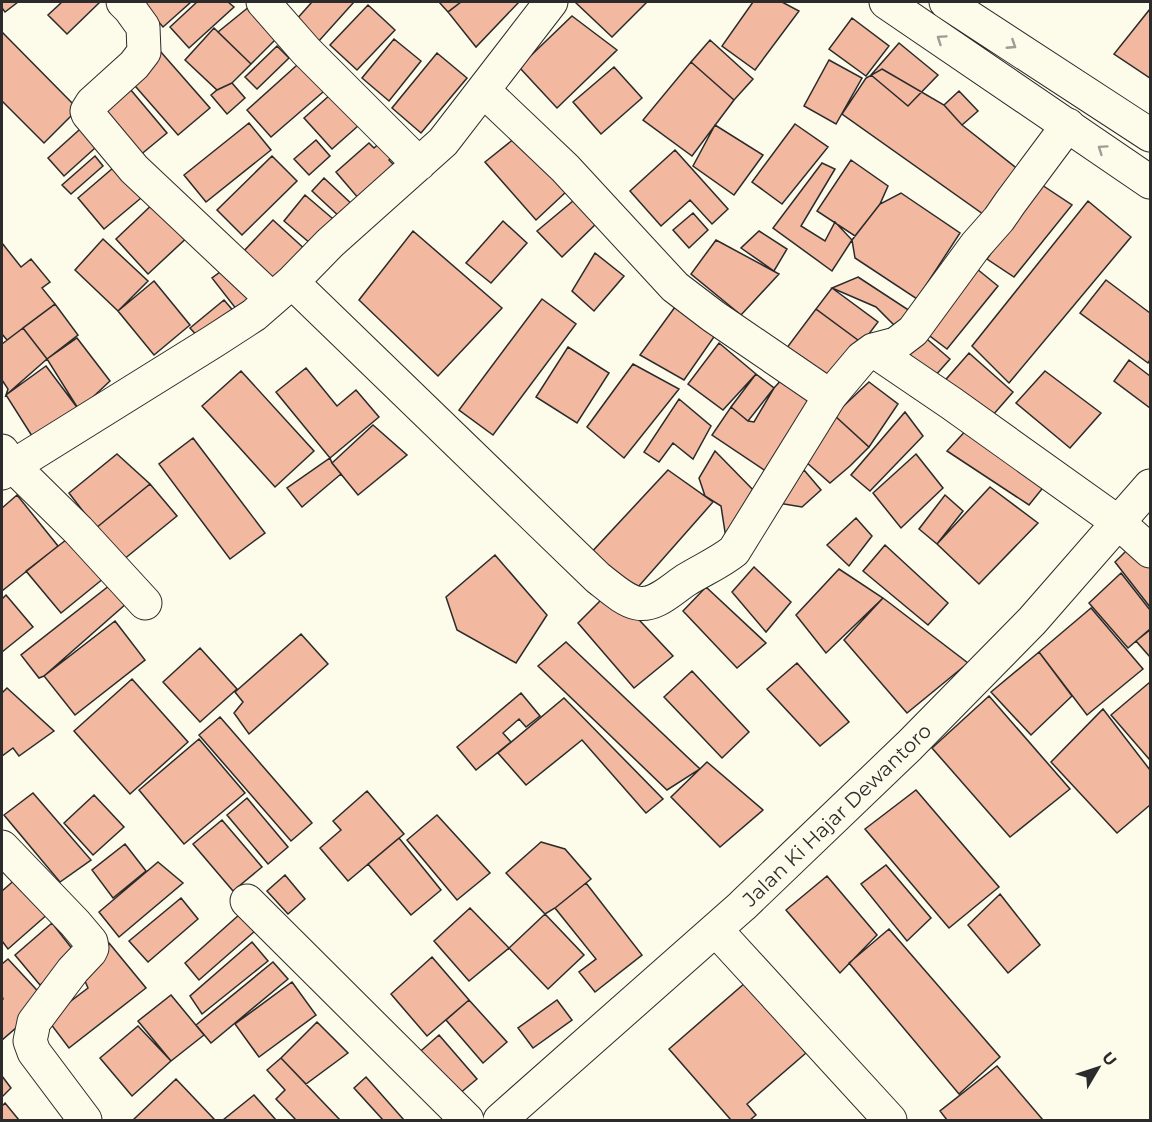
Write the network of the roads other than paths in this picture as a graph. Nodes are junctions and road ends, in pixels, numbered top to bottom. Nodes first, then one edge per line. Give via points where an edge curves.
1 (123, 2) edge
2 (263, 2) edge
3 (551, 2) edge
4 (886, 2) edge
5 (946, 2) edge
6 (483, 90) junction
7 (1068, 125) junction
8 (1150, 135) edge
9 (419, 165) junction
10 (1150, 182) edge
11 (282, 291) junction
12 (873, 350) junction
13 (830, 396) junction
14 (6, 463) edge
15 (1150, 486) edge
16 (1119, 523) junction
17 (1150, 550) edge
18 (145, 603) dead end
19 (2, 847) edge
20 (247, 901) dead end
21 (716, 930) junction
22 (85, 1120) edge
23 (466, 1120) edge
24 (500, 1120) edge
25 (890, 1120) edge

1 - 11 main road via 143,27 144,52 92,103 88,114 134,169
2 - 9 main road
3 - 6 main road
7 -> 4 main road
5 -> 8 main road
6 - 9 main road via 443,142
6 - 13 main road via 565,168 675,287
10 -> 7 main road
7 - 12 main road via 913,331 896,344
9 - 11 main road
11 - 13 main road via 598,578 634,603 645,604 668,594 734,551
11 - 14 main road via 214,341
12 - 13 main road
12 - 16 main road
14 - 18 main road via 78,530
15 - 16 main road, Jalan Ki Hajar Dewantoro
16 - 17 main road
16 - 21 main road, Jalan Ki Hajar Dewantoro via 1032,621 909,746
19 - 22 main road via 91,942 90,952 34,1022 30,1041 34,1052
20 - 23 main road
21 - 24 main road, Jalan Ki Hajar Dewantoro
21 - 25 main road

